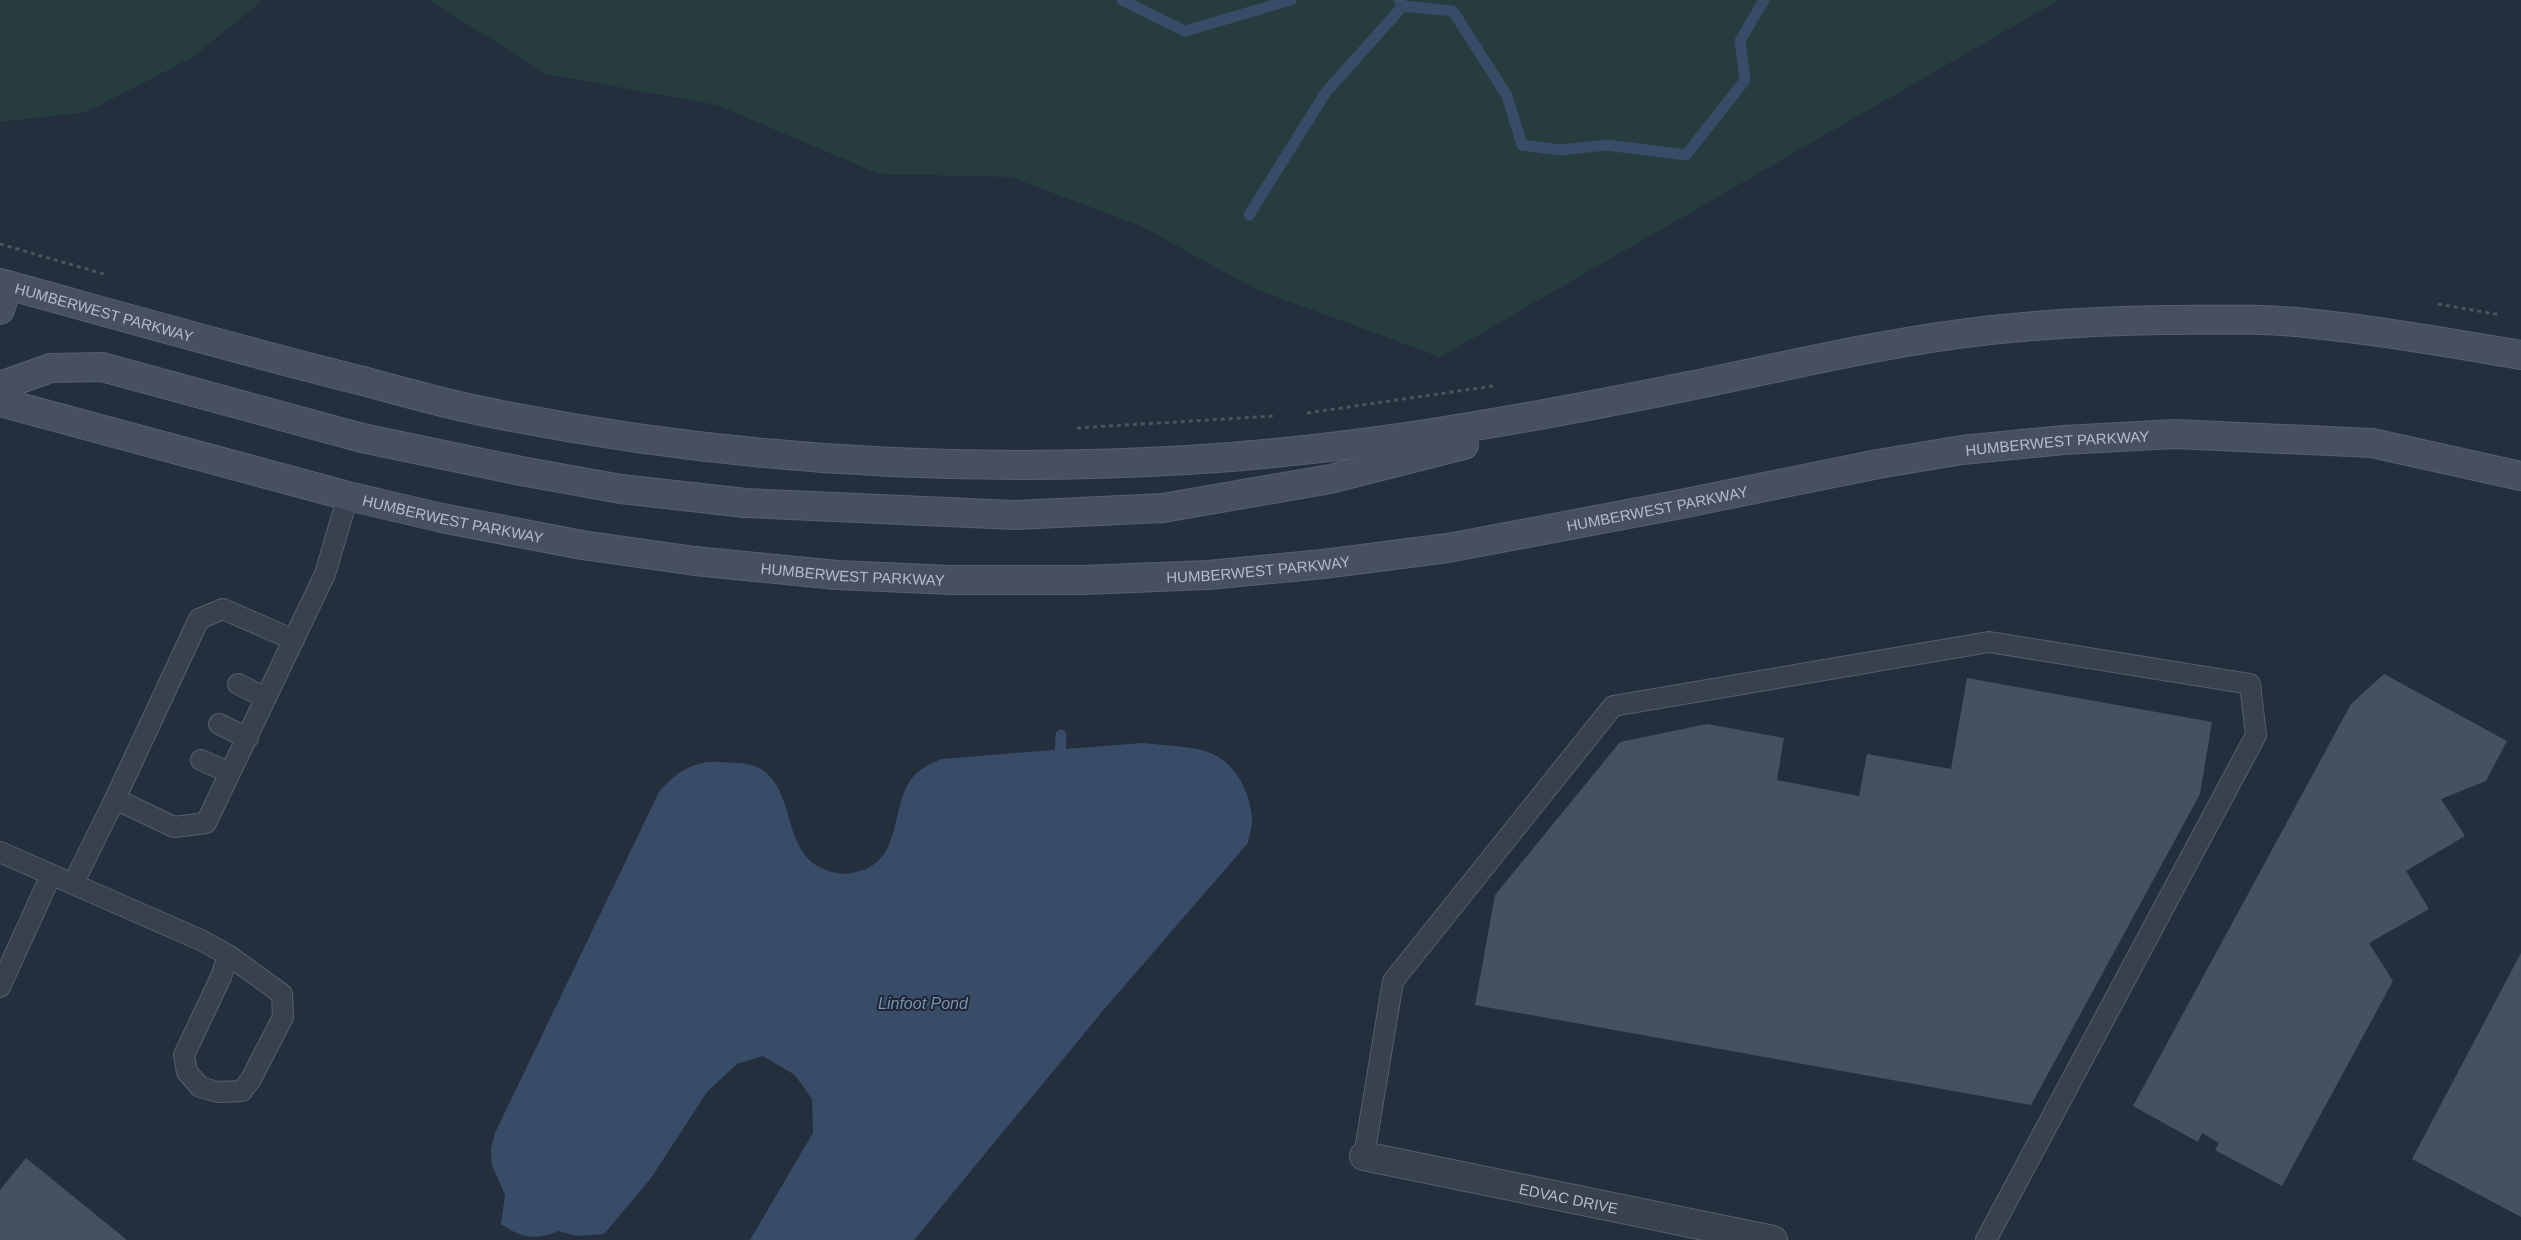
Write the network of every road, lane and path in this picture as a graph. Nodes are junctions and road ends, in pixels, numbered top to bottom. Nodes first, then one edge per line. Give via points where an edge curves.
1 (0, 244) edge
2 (111, 276) dead end
3 (2, 292) edge
4 (2436, 304) dead end
5 (2502, 315) dead end
6 (2521, 355) edge
7 (1501, 385) dead end
8 (1693, 385) junction
9 (0, 386) edge
10 (0, 402) edge
11 (1300, 414) dead end
12 (1281, 416) dead end
13 (1068, 428) dead end
14 (2521, 476) edge
15 (348, 496) junction
16 (294, 640) junction
17 (238, 684) dead end
18 (266, 698) junction
19 (219, 724) dead end
20 (248, 738) junction
21 (201, 760) dead end
22 (230, 773) junction
23 (115, 799) junction
24 (0, 852) edge
25 (51, 875) junction
26 (74, 884) junction
27 (228, 955) junction
28 (0, 987) edge
29 (1364, 1156) joint
30 (1727, 1236) edge
31 (1773, 1240) edge
32 (1986, 1240) edge

1 - 2 path
3 - 8 main road, HUMBERWEST PARKWAY via 470,408 702,446 886,462 991,466 1084,464 1283,452 1439,433
4 - 5 path
6 - 8 main road, HUMBERWEST PARKWAY via 2302,322 2125,321 1961,334 1868,349
7 - 11 path
8 - 9 main road via 1330,479 1163,508 1014,515 745,503 621,489 362,438 102,367 51,368
10 - 15 main road, HUMBERWEST PARKWAY
12 - 13 path
14 - 15 main road, HUMBERWEST PARKWAY via 2372,443 2175,434 2064,440 1962,450 1878,464 1448,548 1208,575 1083,580 951,580 847,575 695,560 582,545
15 - 16 lane via 325,574
16 - 18 lane
16 - 23 lane via 223,609 198,619 188,660 152,736
17 - 18 lane
18 - 20 lane
19 - 20 lane
20 - 22 lane
21 - 22 lane
22 - 23 lane via 206,823 174,828
23 - 26 lane
24 - 25 lane
25 - 26 lane
25 - 28 lane
26 - 27 lane
27 - 27 lane via 282,994 283,1017 242,1091 218,1092 200,1087 186,1072 184,1055
29 - 30 street, EDVAC DRIVE
29 - 32 lane via 1393,981 1613,706 1988,642 2250,684 2256,735
30 - 31 street, EDVAC DRIVE

